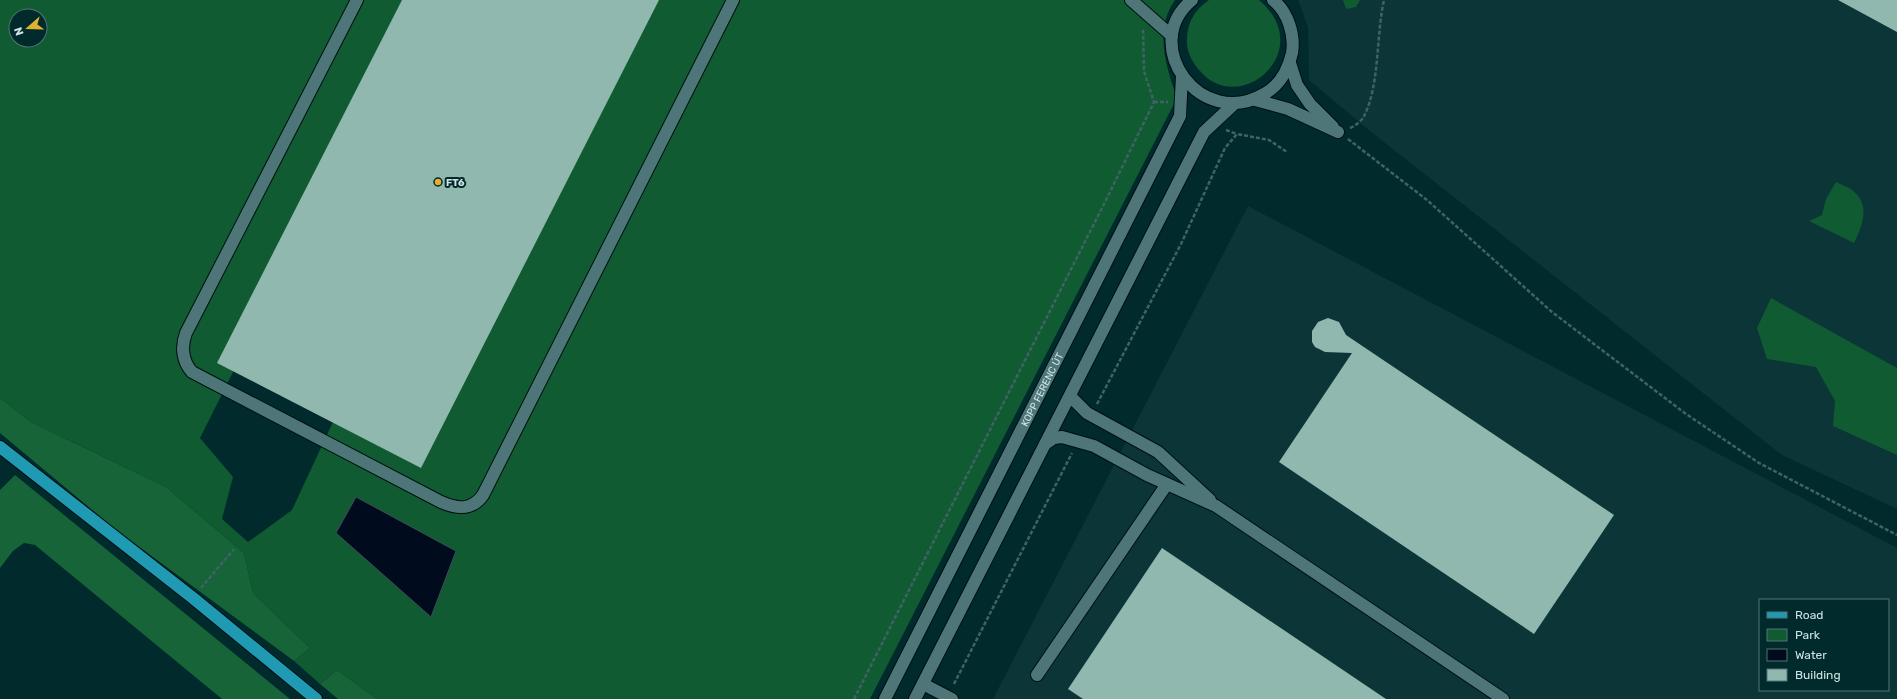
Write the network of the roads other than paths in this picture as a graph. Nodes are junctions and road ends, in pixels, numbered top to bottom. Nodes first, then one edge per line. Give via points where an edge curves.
1 (357, 0) edge
2 (733, 0) edge
3 (1131, 0) edge
4 (1192, 0) edge
5 (1273, 0) edge
6 (1172, 36) junction
7 (1290, 62) junction
8 (1182, 76) junction
9 (1255, 100) junction
10 (1234, 104) junction
11 (1070, 396) junction
12 (1045, 444) junction
13 (0, 447) edge
14 (1167, 484) junction
15 (1216, 506) junction
16 (1038, 675) dead end
17 (922, 684) junction
18 (316, 699) edge
19 (885, 699) edge
20 (915, 699) edge
21 (952, 699) edge
22 (1502, 699) edge

1 - 2 street via 186,333 183,354 192,372 456,508 472,506 483,496
3 - 6 street
4 - 6 street via 1175,20
5 - 7 street via 1286,15 1291,31 1293,47
6 - 8 street via 1174,58
7 - 9 street via 1282,78 1270,91
7 - 9 street via 1297,85 1310,104 1338,132 1288,109
8 - 10 street via 1196,91 1214,101
8 - 19 street, KOPP FERENC ÚT via 1180,116
9 - 10 street
10 - 11 street via 1211,125 1201,140
11 - 12 street
11 - 15 street via 1091,415 1158,452
12 - 14 street via 1054,438 1062,437 1094,446 1147,476
12 - 17 street
13 - 18 main road via 193,598
14 - 15 street
14 - 16 street
15 - 22 street
17 - 20 street
17 - 21 street

